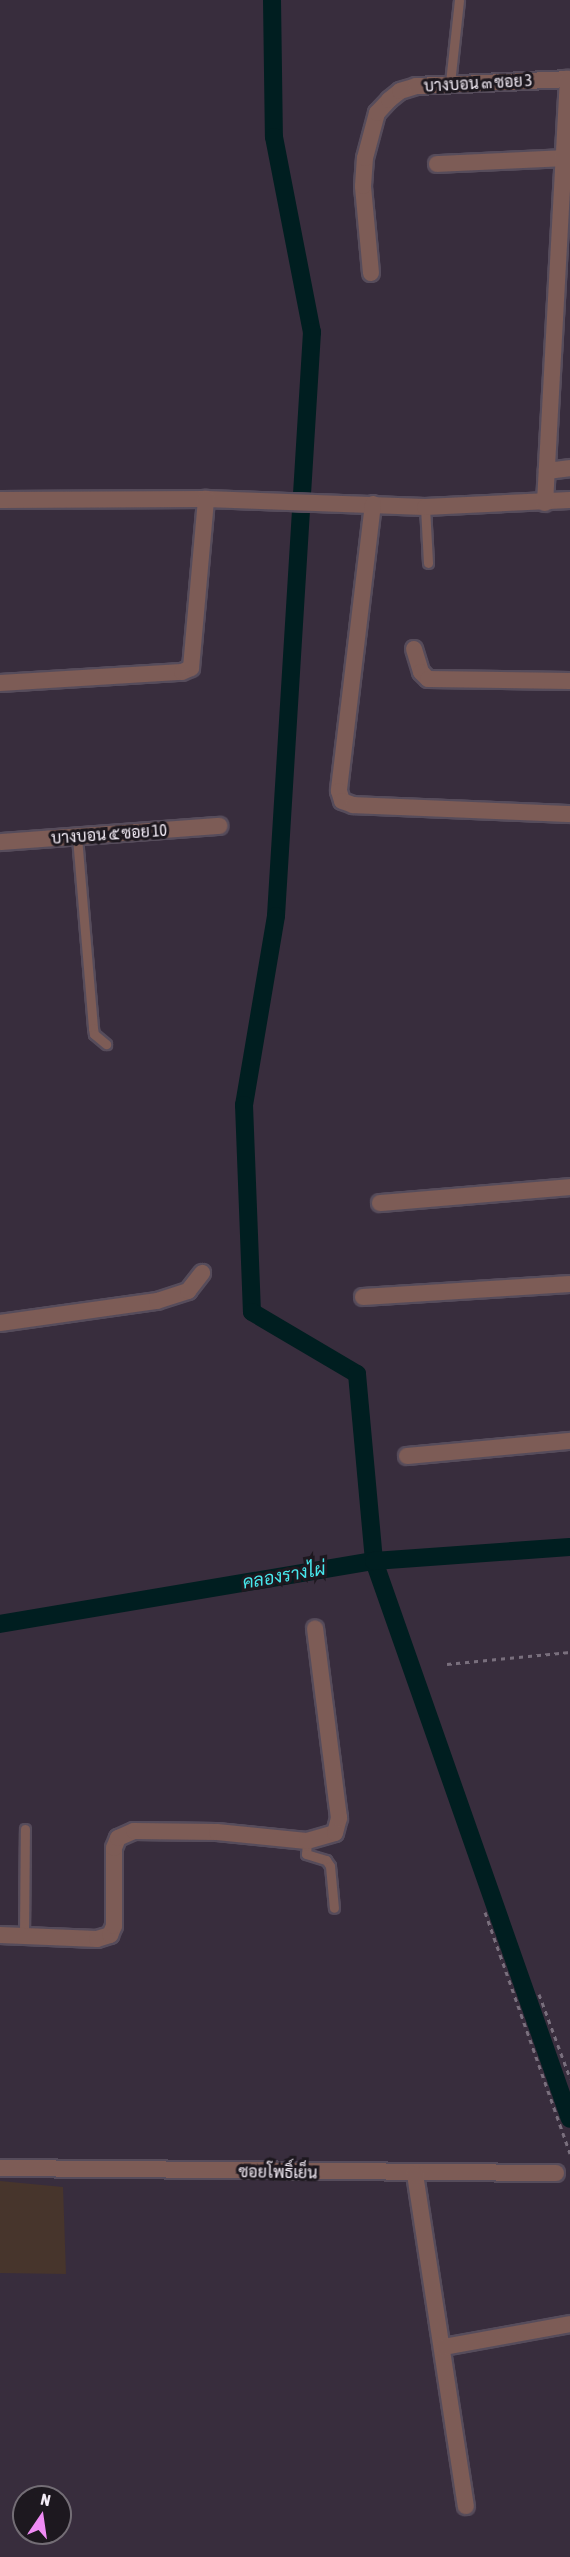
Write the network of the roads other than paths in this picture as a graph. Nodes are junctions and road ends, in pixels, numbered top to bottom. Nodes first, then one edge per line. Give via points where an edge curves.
1 (459, 0) edge
2 (569, 79) edge
3 (450, 82) junction
4 (564, 158) junction
5 (437, 164) dead end
6 (371, 273) dead end
7 (570, 468) edge
8 (547, 471) junction
9 (206, 499) junction
10 (0, 500) edge
11 (570, 500) edge
12 (545, 503) junction
13 (373, 504) junction
14 (425, 507) junction
15 (428, 563) dead end
16 (414, 648) dead end
17 (570, 681) edge
18 (0, 683) edge
19 (570, 814) edge
20 (219, 826) dead end
21 (77, 837) junction
22 (0, 842) edge
23 (106, 1044) dead end
24 (570, 1187) edge
25 (380, 1203) dead end
26 (202, 1273) dead end
27 (570, 1284) edge
28 (363, 1297) dead end
29 (0, 1323) edge
30 (570, 1441) edge
31 (407, 1456) dead end
32 (315, 1629) dead end
33 (25, 1829) dead end
34 (307, 1841) junction
35 (334, 1908) dead end
36 (0, 1935) edge
37 (24, 1936) junction
38 (0, 2168) edge
39 (555, 2173) dead end
40 (415, 2174) junction
41 (570, 2324) edge
42 (444, 2346) junction
43 (466, 2506) dead end

1 - 3 lane
2 - 3 street, บางบอน ๓ ซอย 3
2 - 4 street
3 - 6 street, บางบอน ๓ ซอย 3 via 400,91 377,113 368,140 363,186
4 - 5 street
4 - 8 street
7 - 8 street
8 - 12 street
9 - 10 street
9 - 13 street
9 - 18 street via 191,668 182,672
11 - 12 street
12 - 14 street
13 - 14 street
13 - 19 street via 339,791 342,801 353,805
14 - 15 lane
16 - 17 street via 421,672 428,679
20 - 21 street, บางบอน ๕ ซอย 10
21 - 22 street, บางบอน ๕ ซอย 10
21 - 23 lane via 93,1028 94,1034
24 - 25 street
26 - 29 street via 188,1291 157,1301
27 - 28 street
30 - 31 street
32 - 34 street via 339,1818 335,1833
33 - 37 lane
34 - 35 lane via 306,1854 326,1860 330,1866
34 - 37 street via 218,1832 134,1831 118,1838 114,1848 114,1926 110,1935 97,1940
36 - 37 street
38 - 40 street, ซอยโพธิ์เย็น
39 - 40 street, ซอยโพธิ์เย็น
40 - 42 street
41 - 42 street
42 - 43 street

